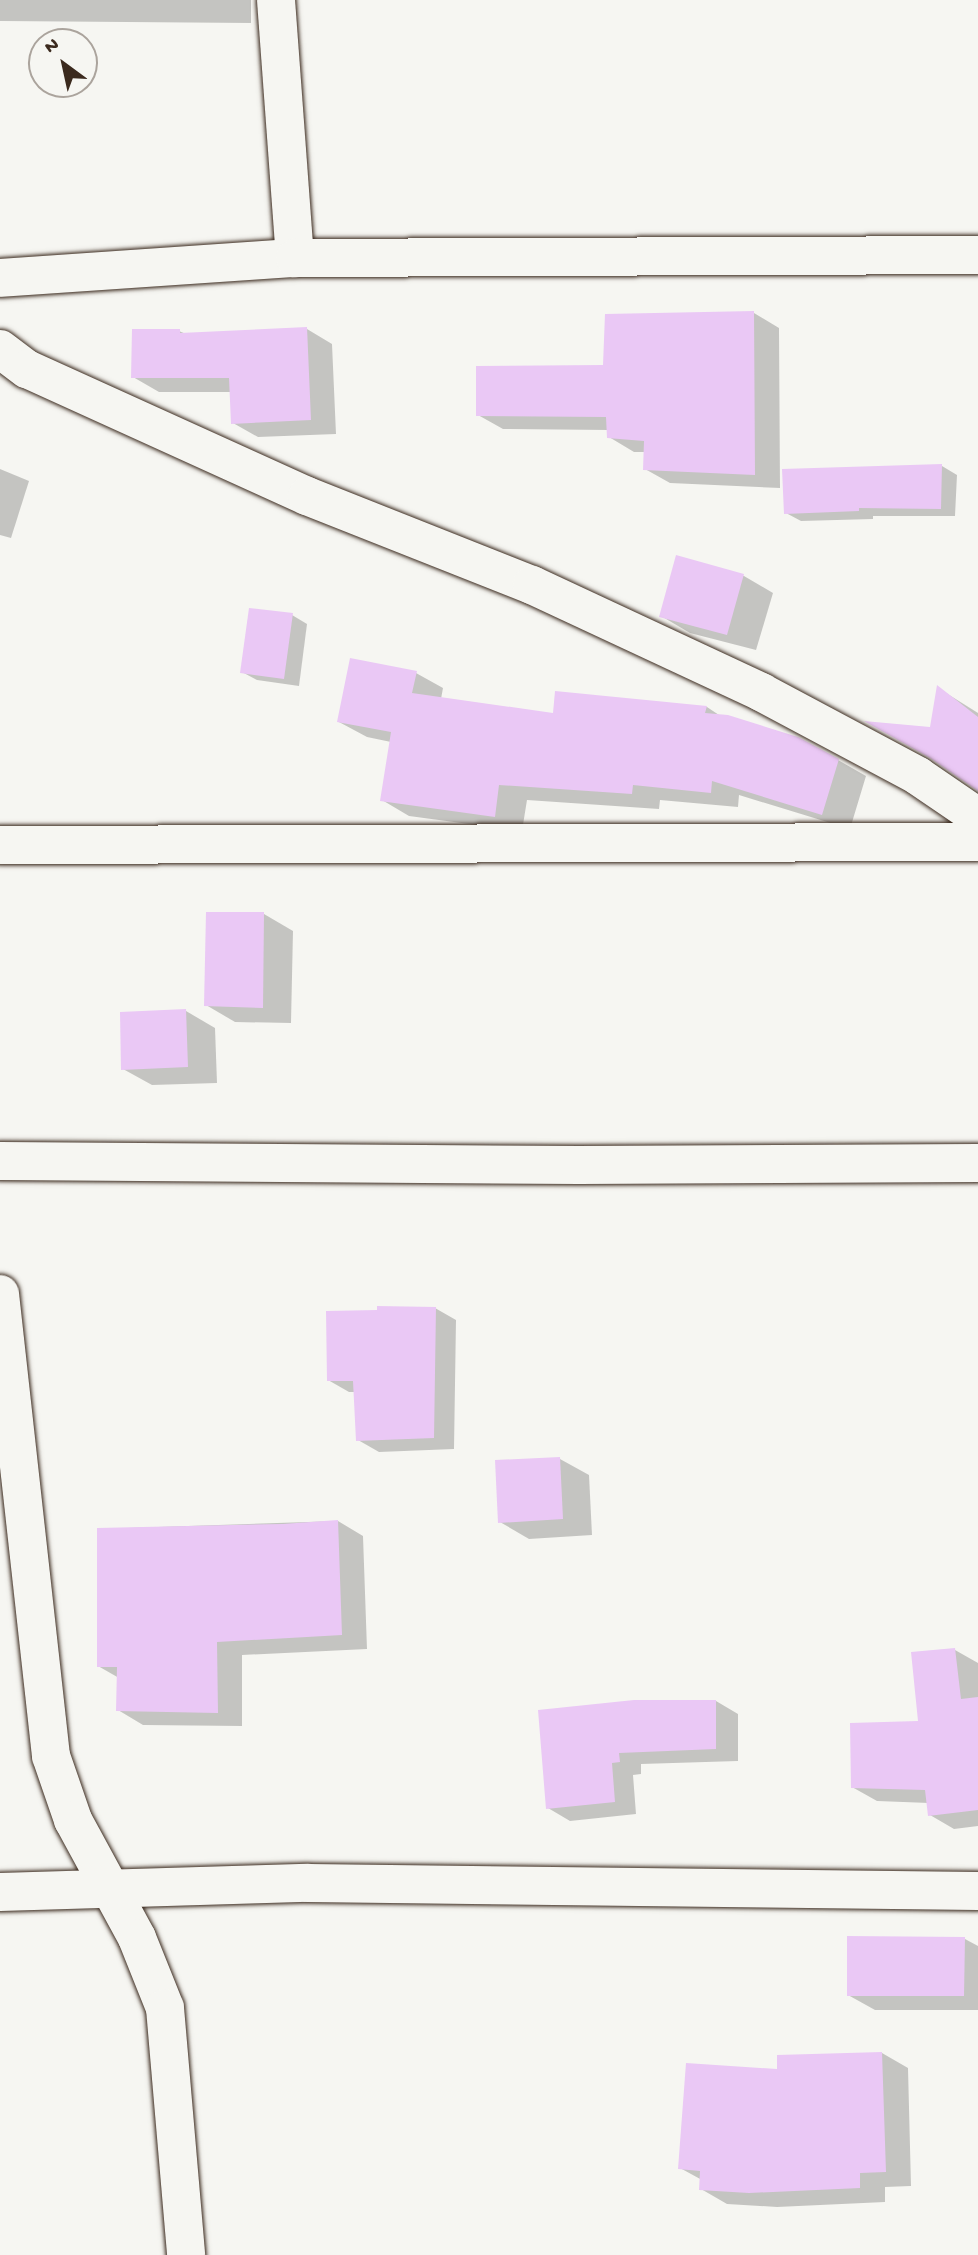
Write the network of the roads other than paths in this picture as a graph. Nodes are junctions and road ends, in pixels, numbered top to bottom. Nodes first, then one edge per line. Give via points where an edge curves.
1 (276, 0) edge
2 (978, 255) edge
3 (295, 258) junction
4 (0, 278) edge
5 (0, 349) edge
6 (978, 817) edge
7 (978, 842) edge
8 (0, 845) edge
9 (0, 1161) edge
10 (978, 1163) edge
11 (0, 1294) edge
12 (110, 1890) junction
13 (978, 1891) edge
14 (0, 1892) edge
15 (186, 2255) edge

1 - 3 street
2 - 3 street
3 - 4 street
5 - 6 street via 27,369 307,496 532,585 761,692 918,776
7 - 8 street
9 - 10 street via 579,1166
11 - 12 street via 51,1756 73,1820
12 - 13 street via 308,1883
12 - 14 street
12 - 15 street via 137,1938 165,2008

